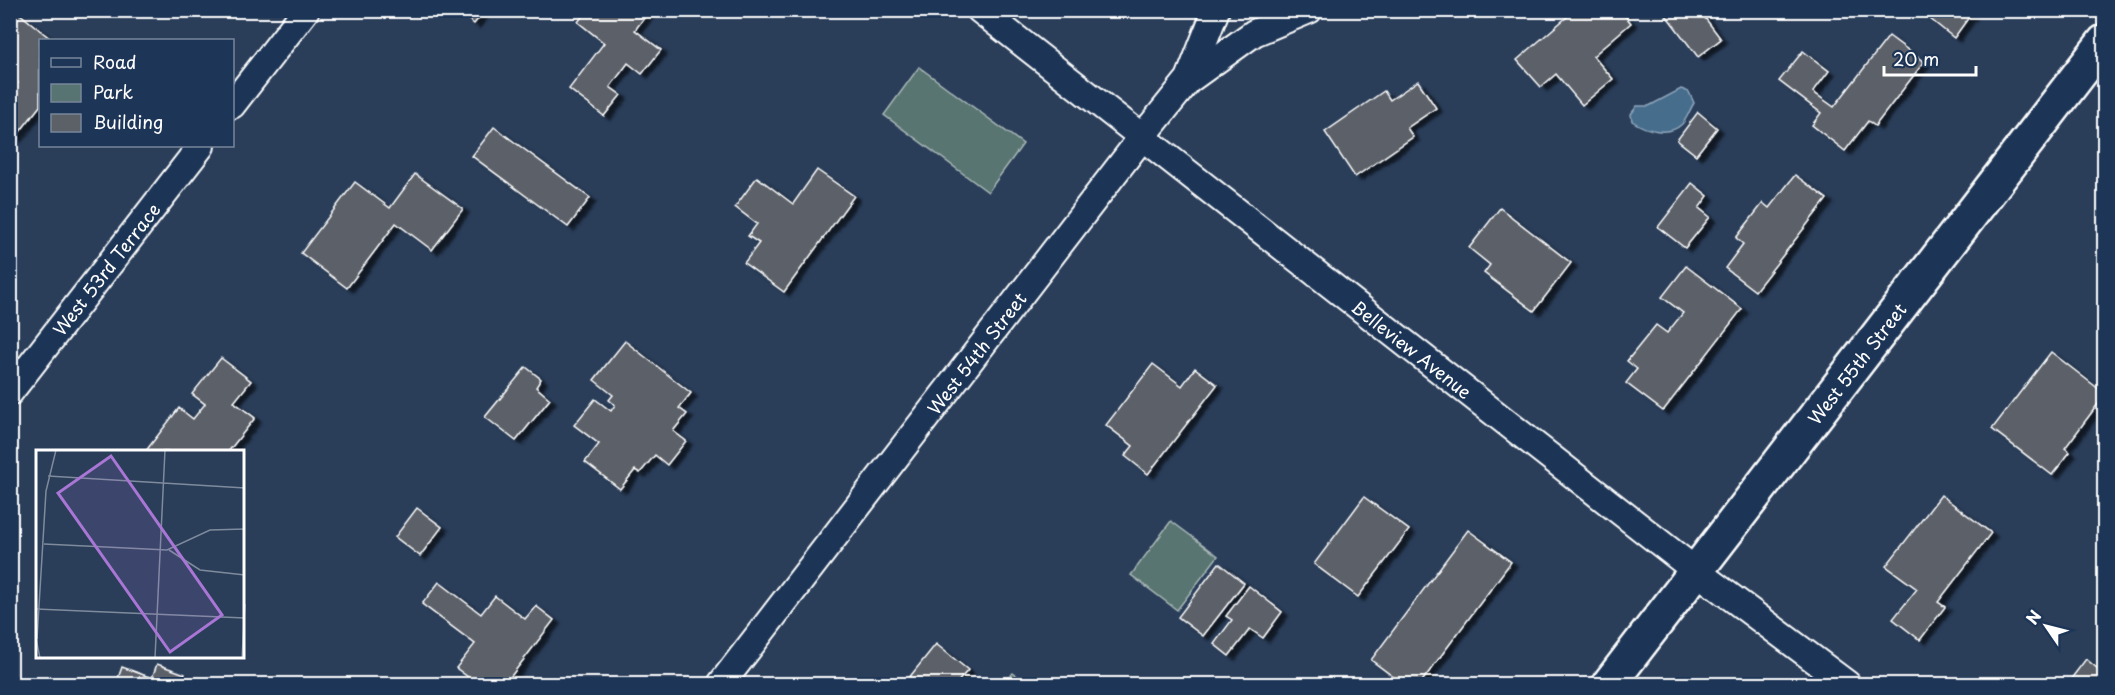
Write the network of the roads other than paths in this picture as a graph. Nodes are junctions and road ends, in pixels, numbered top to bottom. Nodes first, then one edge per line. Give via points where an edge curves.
1 (306, 10) edge
2 (980, 10) edge
3 (1216, 10) edge
4 (1309, 10) edge
5 (2104, 42) edge
6 (1190, 79) junction
7 (234, 102) edge
8 (1143, 136) junction
9 (200, 147) edge
10 (10, 392) edge
11 (1696, 571) junction
12 (721, 684) edge
13 (1609, 684) edge
14 (1847, 684) edge

1 - 7 street
2 - 8 street, Belleview Avenue
3 - 6 street, West 54th Street
4 - 6 street via 1254,33
5 - 11 main road, West 55th Street
6 - 8 street, West 54th Street
8 - 11 street, Belleview Avenue
8 - 12 street, West 54th Street
9 - 10 street, West 53rd Terrace
11 - 13 main road, West 55th Street
11 - 14 street, Belleview Avenue

